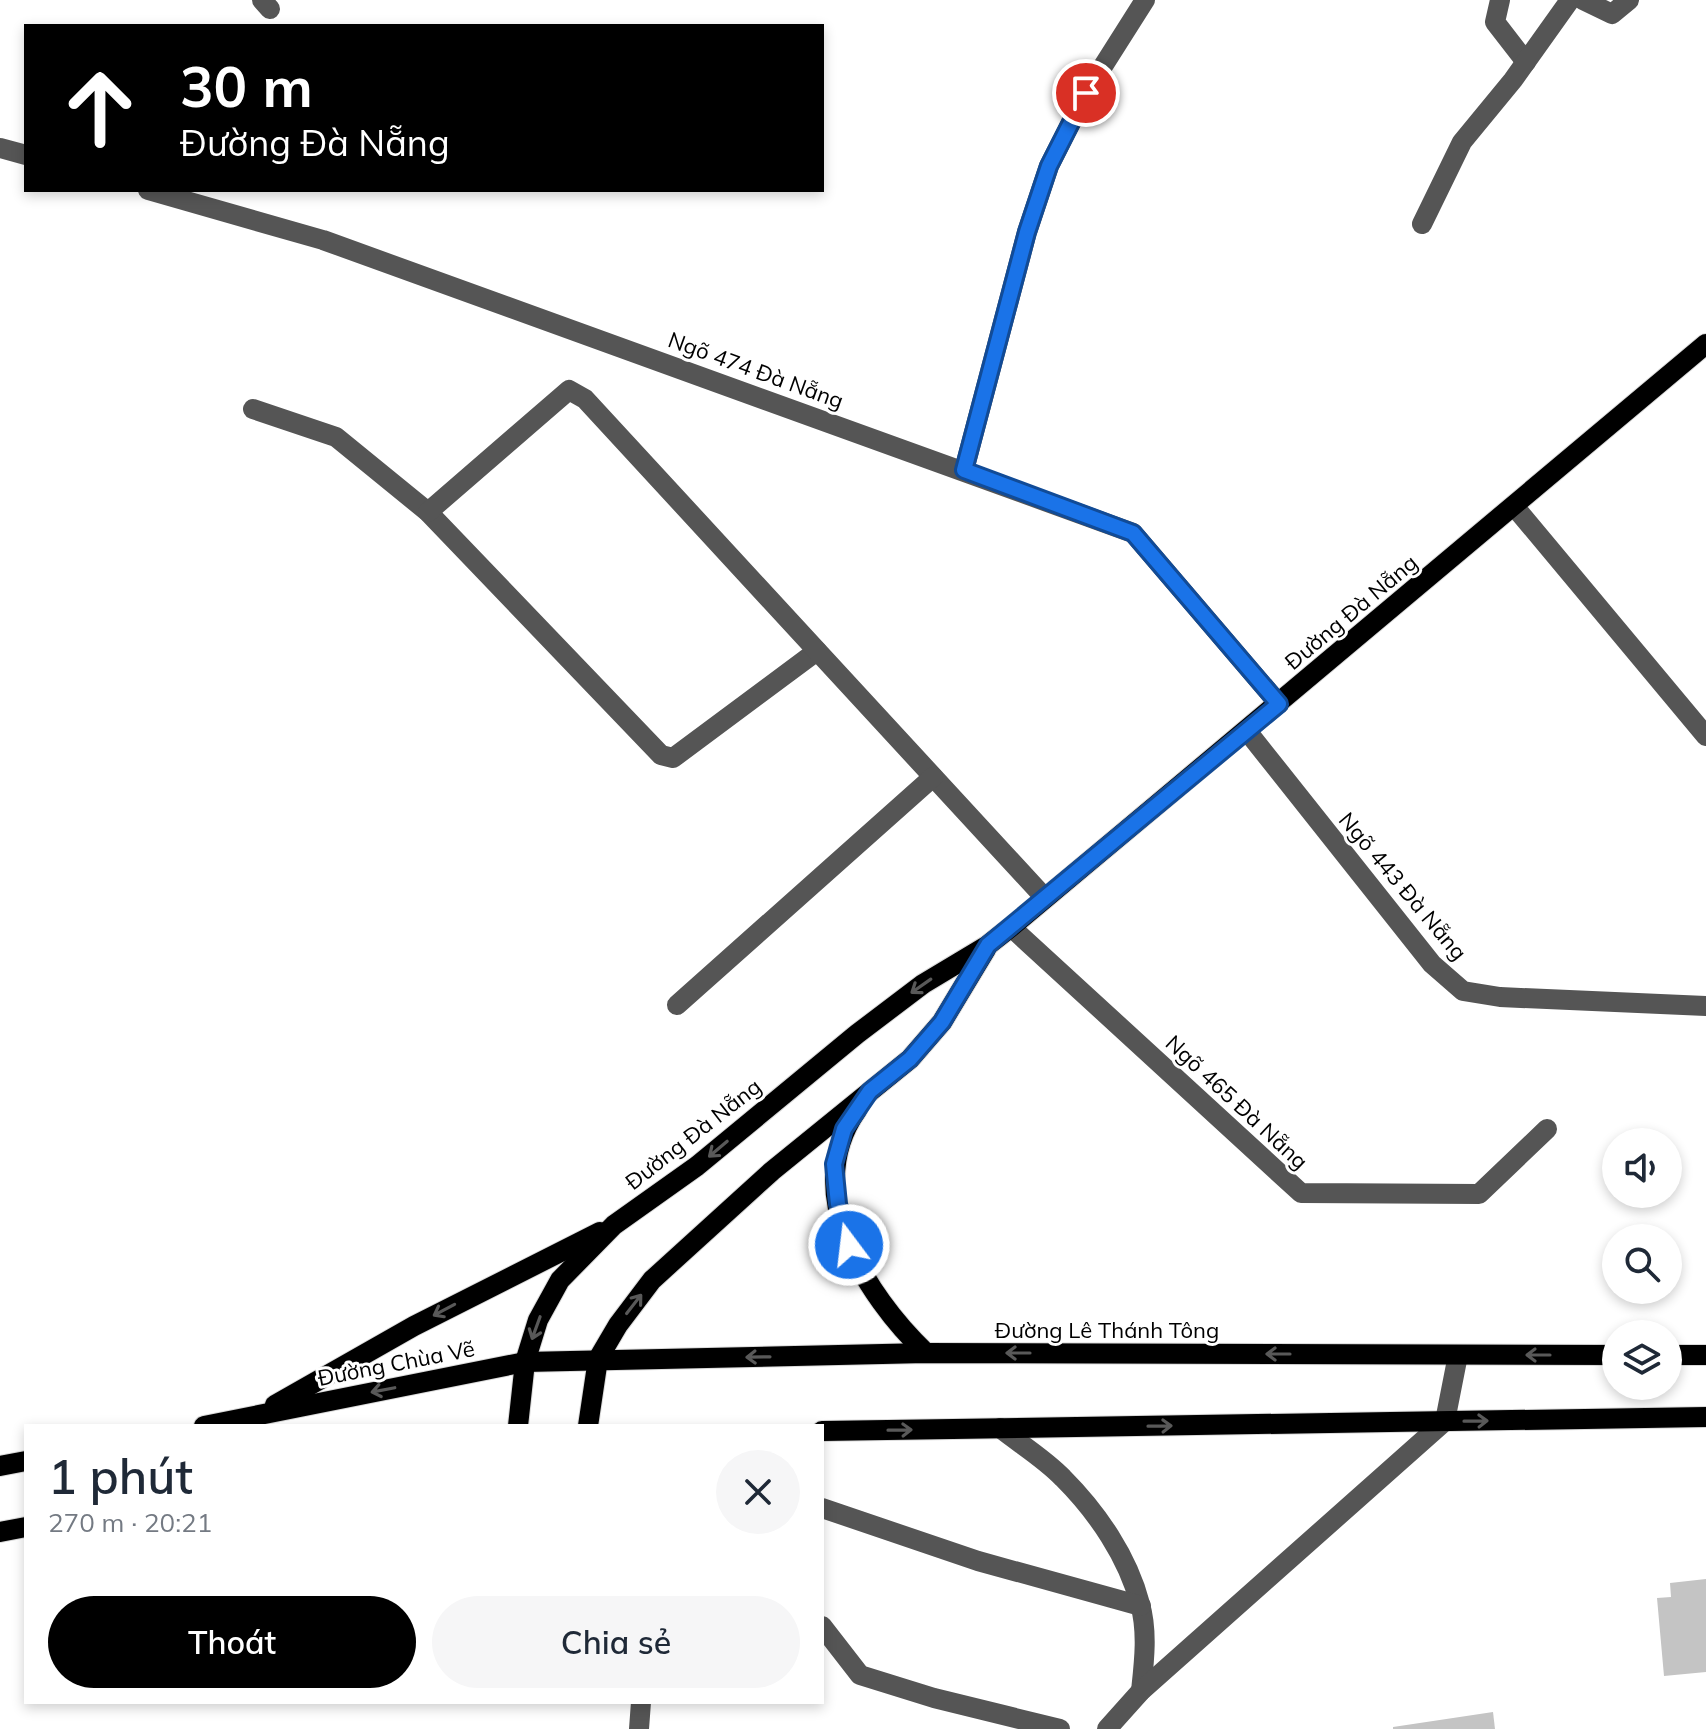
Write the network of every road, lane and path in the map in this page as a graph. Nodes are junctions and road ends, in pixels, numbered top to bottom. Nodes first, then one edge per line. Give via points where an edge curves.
1 (1145, 0) edge
2 (1500, 0) edge
3 (1570, 0) edge
4 (1583, 0) edge
5 (1629, 0) edge
6 (1526, 62) junction
7 (0, 148) edge
8 (24, 154) edge
9 (155, 192) edge
10 (1422, 224) dead end
11 (1706, 344) edge
12 (253, 409) dead end
13 (964, 470) junction
14 (1514, 506) junction
15 (428, 512) junction
16 (817, 651) junction
17 (1279, 704) junction
18 (1247, 731) junction
19 (1706, 736) edge
20 (933, 777) junction
21 (1045, 898) junction
22 (1011, 927) junction
23 (988, 945) junction
24 (677, 1005) dead end
25 (1706, 1006) edge
26 (870, 1091) junction
27 (1547, 1129) dead end
28 (614, 1225) junction
29 (926, 1353) junction
30 (1458, 1355) junction
31 (1602, 1355) edge
32 (1682, 1355) edge
33 (1706, 1355) edge
34 (598, 1359) junction
35 (525, 1362) junction
36 (258, 1415) junction
37 (1706, 1417) edge
38 (1445, 1421) junction
39 (214, 1424) edge
40 (518, 1424) edge
41 (588, 1424) edge
42 (1000, 1428) junction
43 (824, 1431) edge
44 (24, 1461) edge
45 (0, 1466) edge
46 (824, 1509) edge
47 (24, 1527) edge
48 (0, 1532) edge
49 (1141, 1606) junction
50 (824, 1629) edge
51 (1141, 1691) junction
52 (641, 1704) edge
53 (639, 1729) edge
54 (1060, 1729) edge
55 (1107, 1729) edge

1 - 13 lane via 1086,93 1049,166
2 - 6 lane via 1495,22
3 - 6 lane
4 - 5 lane via 1612,14
6 - 10 lane via 1462,142
7 - 8 lane
9 - 13 lane, Ngõ 474 Đà Nẵng via 323,240
11 - 14 main road, Đường Đà Nẵng
12 - 15 lane via 336,437
13 - 17 lane, Ngõ 474 Đà Nẵng via 1133,533
14 - 17 main road, Đường Đà Nẵng
14 - 19 lane
15 - 16 lane via 661,755 673,758
15 - 16 lane via 569,390 585,399
16 - 20 lane
17 - 18 main road, Đường Đà Nẵng
18 - 21 main road, Đường Đà Nẵng
18 - 25 lane, Ngõ 443 Đà Nẵng via 1432,964 1463,991
20 - 21 lane
20 - 24 lane
21 - 22 main road, Đường Đà Nẵng
22 - 23 main road, Đường Đà Nẵng
22 - 27 lane, Ngõ 465 Đà Nẵng via 1301,1193 1479,1194
23 - 26 main road, Đường Đà Nẵng via 942,1022 910,1059
23 -> 28 main road, Đường Đà Nẵng via 868,1025 697,1166
26 - 29 main road via 844,1129 834,1164 838,1204 849,1245 873,1293
34 -> 26 main road, Đường Đà Nẵng via 652,1280
28 -> 35 main road, Đường Đà Nẵng via 560,1280 538,1320
28 -> 36 main road via 414,1326
30 -> 29 main road, Đường Lê Thánh Tông
29 -> 34 main road, Đường Lê Thánh Tông
31 -> 30 main road, Đường Lê Thánh Tông
30 - 38 lane
32 - 33 main road
34 - 35 main road, Đường Chùa Vẽ
34 - 41 main road, Đường Đà Nẵng
35 -> 36 main road, Đường Chùa Vẽ
35 - 40 main road, Đường Đà Nẵng
36 - 39 main road, Đường Chùa Vẽ
38 -> 37 main road
42 -> 38 main road
38 - 51 lane
43 -> 42 main road
42 - 49 lane via 1062,1476 1107,1531
44 - 45 main road
46 - 49 lane via 978,1561
47 - 48 main road
49 - 51 lane
50 - 54 lane via 860,1675
51 - 55 lane
52 - 53 lane

